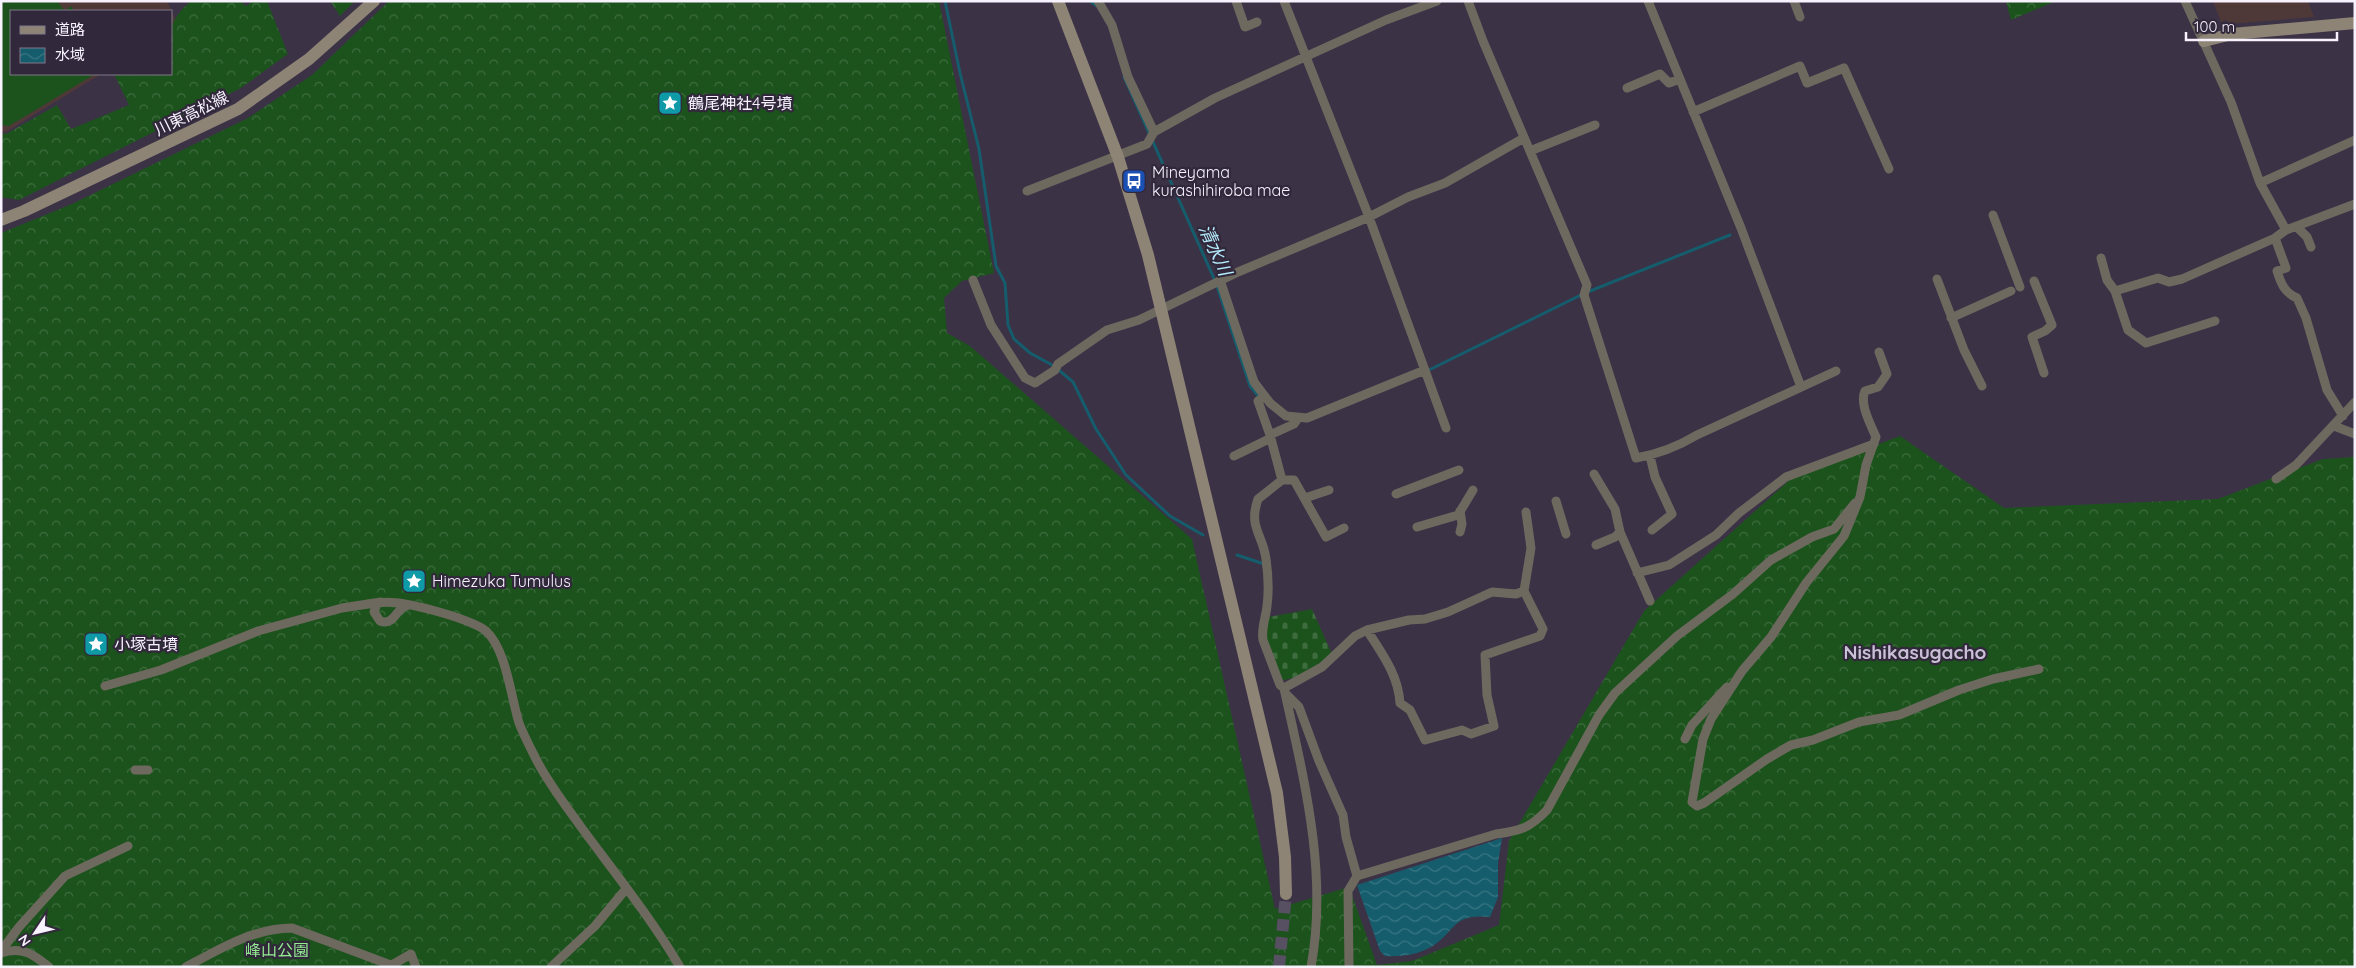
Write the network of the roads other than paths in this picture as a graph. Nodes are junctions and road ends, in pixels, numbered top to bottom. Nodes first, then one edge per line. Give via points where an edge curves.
1 (374, 1) edge
2 (1058, 1) edge
3 (1098, 1) edge
4 (1236, 1) edge
5 (1284, 1) edge
6 (1436, 1) edge
7 (1468, 1) edge
8 (1648, 1) edge
9 (1794, 1) edge
10 (2185, 1) edge
11 (1800, 17) dead end
12 (1257, 22) dead end
13 (2353, 23) edge
14 (2204, 41) junction
15 (1305, 55) junction
16 (1680, 79) junction
17 (1627, 88) dead end
18 (1693, 112) junction
19 (1595, 125) dead end
20 (1153, 132) junction
21 (1524, 138) junction
22 (2355, 140) edge
23 (1530, 151) junction
24 (1118, 157) junction
25 (1889, 169) dead end
26 (2260, 183) junction
27 (1027, 191) dead end
28 (2355, 204) edge
29 (1993, 215) dead end
30 (1369, 217) junction
31 (1, 220) edge
32 (2297, 227) junction
33 (2286, 230) junction
34 (2275, 238) junction
35 (2311, 247) dead end
36 (2100, 258) dead end
37 (1937, 279) dead end
38 (973, 280) dead end
39 (1220, 280) junction
40 (2034, 281) dead end
41 (2115, 291) junction
42 (1162, 309) junction
43 (1951, 318) junction
44 (2215, 321) dead end
45 (1879, 352) dead end
46 (1425, 370) junction
47 (1836, 371) dead end
48 (2044, 373) dead end
49 (1982, 386) dead end
50 (1801, 387) junction
51 (1261, 399) junction
52 (2355, 402) edge
53 (2343, 416) junction
54 (1296, 421) junction
55 (2334, 426) junction
56 (1446, 428) dead end
57 (2355, 434) edge
58 (1271, 437) junction
59 (1874, 444) junction
60 (1234, 456) dead end
61 (1650, 456) junction
62 (1459, 470) dead end
63 (1594, 474) dead end
64 (2276, 479) dead end
65 (1282, 480) junction
66 (1329, 490) dead end
67 (1473, 490) dead end
68 (1396, 494) dead end
69 (1860, 497) junction
70 (1304, 498) junction
71 (1556, 501) dead end
72 (1460, 511) junction
73 (1526, 512) dead end
74 (1417, 527) dead end
75 (1344, 528) dead end
76 (1652, 530) dead end
77 (1460, 532) dead end
78 (1620, 532) junction
79 (1566, 534) dead end
80 (1596, 545) dead end
81 (1637, 573) junction
82 (1524, 592) junction
83 (1650, 601) dead end
84 (381, 602) junction
85 (406, 606) junction
86 (1367, 630) junction
87 (2039, 669) dead end
88 (1741, 673) junction
89 (105, 686) dead end
90 (1284, 691) junction
91 (1686, 739) dead end
92 (135, 770) dead end
93 (148, 770) dead end
94 (128, 846) dead end
95 (1357, 876) junction
96 (626, 889) junction
97 (1286, 894) tunnel mouth
98 (1, 952) edge
99 (394, 966) edge
100 (49, 967) edge
101 (186, 967) edge
102 (416, 967) edge
103 (550, 967) edge
104 (680, 967) edge
105 (1311, 967) edge
106 (1349, 967) edge

1 - 31 street, 川東高松線 via 309,59 238,109 24,212
2 - 24 street
3 - 20 street via 1108,15 1128,77
4 - 12 street via 1245,27
5 - 15 street
6 - 15 street
7 - 21 street
8 - 16 street
9 - 11 street
10 - 14 street
13 - 14 street via 2232,34
14 - 26 street via 2231,102
15 - 20 street
15 - 30 street
16 - 17 street via 1669,83 1660,74
16 - 18 street
18 - 25 street via 1800,66 1807,83 1844,68
18 - 50 street
19 - 23 street
20 - 24 street via 1147,144
21 - 23 street
21 - 30 street via 1445,183
22 - 26 street
23 - 61 street via 1587,285 1584,295 1636,458
24 - 27 street
24 - 42 street
26 - 33 street
28 - 32 street
29 - 43 street via 2006,235 2015,289
30 - 39 street
30 - 46 street
32 - 33 street
32 - 35 street
33 - 34 street
34 - 41 street via 2182,279 2169,282 2158,278
34 - 53 street via 2286,268 2277,271 2280,281 2288,294 2297,298 2327,390
36 - 41 street via 2107,280
37 - 43 street
38 - 42 street via 990,325 1025,378 1035,383 1107,330 1130,324
39 - 42 street
39 - 51 street
40 - 48 street via 2052,325 2032,337
41 - 44 street via 2128,330 2146,343
42 - 97 street via 1277,793
43 - 49 street
45 - 59 street via 1887,374 1878,386 1865,391 1863,396 1876,437
46 - 54 street
46 - 56 street
47 - 50 street
50 - 61 street
51 - 54 street
51 - 58 street
52 - 53 street
53 - 55 street
54 - 58 street
55 - 57 street
55 - 64 street via 2296,465
58 - 60 street
58 - 65 street
59 - 69 street
59 - 81 street via 1786,477 1716,535 1669,565
61 - 76 street via 1655,477 1672,514
62 - 68 street
63 - 78 street via 1615,509
65 - 70 street via 1294,480
65 - 90 street via 1258,499 1255,520 1266,557 1268,604 1263,640
66 - 70 street
67 - 72 street
69 - 88 street via 1844,536
69 - 95 street via 1834,529 1812,537 1771,560 1733,594 1677,636 1615,693 1598,715 1547,810 1535,823 1519,831 1496,834
70 - 75 street via 1326,537
71 - 79 street
72 - 74 street via 1458,515
72 - 77 street
73 - 82 street via 1531,548
78 - 80 street
78 - 81 street
81 - 83 street
82 - 86 street via 1492,592 1425,619
82 - 86 street via 1543,629 1540,636 1486,655 1494,726 1470,734 1462,730 1424,740 1410,710 1400,703 1399,687
84 - 85 street
84 - 85 street via 374,612 380,621 386,623
84 - 89 street via 342,608 258,631 161,670
85 - 96 street via 469,621 486,631 498,648 520,724 537,762
86 - 90 street via 1355,636 1322,667
87 - 88 street via 1985,682 1899,715 1858,722 1791,745 1697,806 1692,802 1703,739 1711,719
88 - 91 street via 1692,724
90 - 95 street via 1299,707 1343,815
90 - 105 street via 1316,855 1318,909
92 - 93 street
94 - 98 street via 65,876
95 - 106 street via 1348,891
96 - 103 street via 595,926
96 - 104 street
98 - 100 street via 24,949
99 - 101 street via 286,928 243,938
99 - 102 street via 411,954

